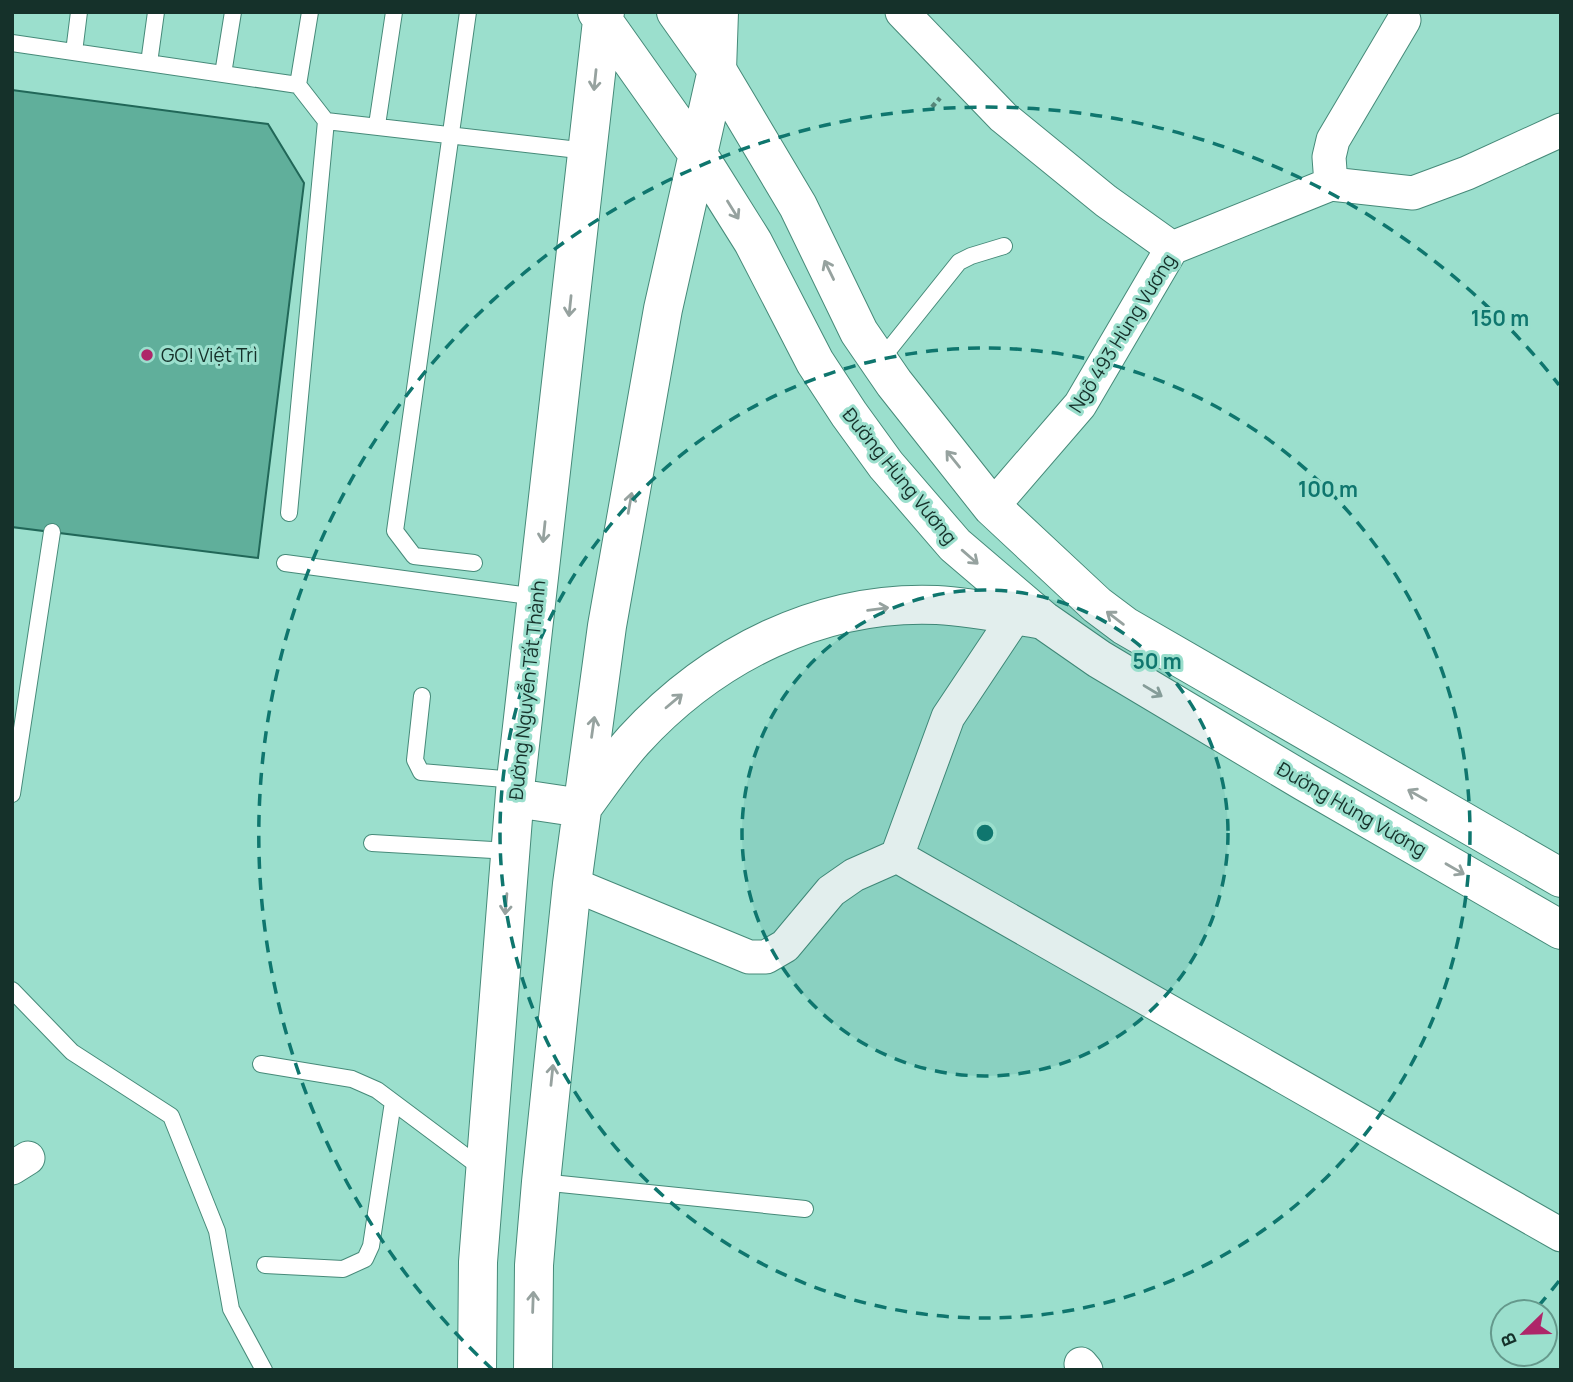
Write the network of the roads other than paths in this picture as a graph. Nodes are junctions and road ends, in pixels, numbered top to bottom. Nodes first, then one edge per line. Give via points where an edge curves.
1 (79, 12) edge
2 (156, 12) edge
3 (233, 12) edge
4 (310, 12) edge
5 (394, 12) edge
6 (468, 12) edge
7 (676, 12) edge
8 (719, 12) edge
9 (902, 12) edge
10 (601, 15) edge
11 (1404, 20) dead end
12 (12, 43) edge
13 (74, 52) junction
14 (149, 63) junction
15 (717, 70) junction
16 (223, 74) junction
17 (298, 85) junction
18 (326, 121) junction
19 (377, 125) junction
20 (1561, 130) edge
21 (452, 134) junction
22 (587, 151) junction
23 (699, 156) junction
24 (1331, 184) junction
25 (1004, 246) dead end
26 (1172, 248) junction
27 (879, 362) junction
28 (992, 507) junction
29 (289, 513) dead end
30 (52, 532) dead end
31 (285, 563) dead end
32 (474, 564) dead end
33 (1072, 581) junction
34 (537, 597) junction
35 (1030, 618) junction
36 (422, 696) dead end
37 (20, 700) edge
38 (515, 789) junction
39 (12, 794) edge
40 (582, 808) junction
41 (372, 843) dead end
42 (510, 851) junction
43 (897, 856) junction
44 (1561, 878) edge
45 (572, 884) junction
46 (1561, 930) edge
47 (12, 990) edge
48 (261, 1064) dead end
49 (393, 1102) junction
50 (484, 1171) junction
51 (541, 1182) junction
52 (806, 1209) dead end
53 (1561, 1235) edge
54 (265, 1265) dead end
55 (264, 1370) edge
56 (477, 1370) edge
57 (533, 1370) edge

1 - 13 lane
2 - 14 lane
3 - 16 lane
4 - 17 lane
5 - 19 lane
6 - 21 lane
7 - 15 main road
8 - 15 main road
9 - 26 street via 1003,117
10 -> 22 main road, Đường Nguyễn Tất Thành
10 - 23 main road, Đường Hùng Vương
11 - 24 street via 1334,140 1329,157
12 - 13 lane
13 - 14 lane
14 - 16 lane
15 - 23 main road
27 -> 15 main road via 859,332 798,206
16 - 17 lane
17 - 18 lane
18 - 19 lane
18 - 29 lane
19 - 21 lane
20 - 24 street, Ngõ 493 Hùng Vương via 1413,193
21 - 22 lane
21 - 32 lane via 395,531 414,556
22 -> 34 main road, Đường Nguyễn Tất Thành
23 -> 35 main road, Đường Hùng Vương via 849,414 955,545
40 -> 23 main road via 607,626 663,309
24 - 26 street, Ngõ 493 Hùng Vương
25 - 27 lane via 960,262
26 - 28 street, Ngõ 493 Hùng Vương via 1080,405
28 -> 27 main road
28 - 33 main road
30 - 37 lane
31 - 34 lane
33 - 35 main road
44 -> 33 main road via 1125,626
34 - 38 main road, Đường Nguyễn Tất Thành
40 -> 35 main road via 633,740 669,705 732,658 792,628 888,607 939,605
35 - 43 street via 948,717
35 -> 46 main road, Đường Hùng Vương
36 - 38 lane via 415,760 421,772
37 - 39 lane
38 - 40 main road
38 - 42 main road, Đường Nguyễn Tất Thành
40 - 45 main road
41 - 42 lane
42 -> 50 main road, Đường Nguyễn Tất Thành
43 - 45 street via 831,891 785,946 766,957 749,957
43 - 53 street
51 -> 45 main road
47 - 55 lane via 72,1052 171,1116 217,1231 231,1309
48 - 49 lane via 352,1079
49 - 50 lane
49 - 54 lane via 371,1246 365,1259 343,1269
50 - 56 main road, Đường Nguyễn Tất Thành
51 - 52 lane
57 -> 51 main road

